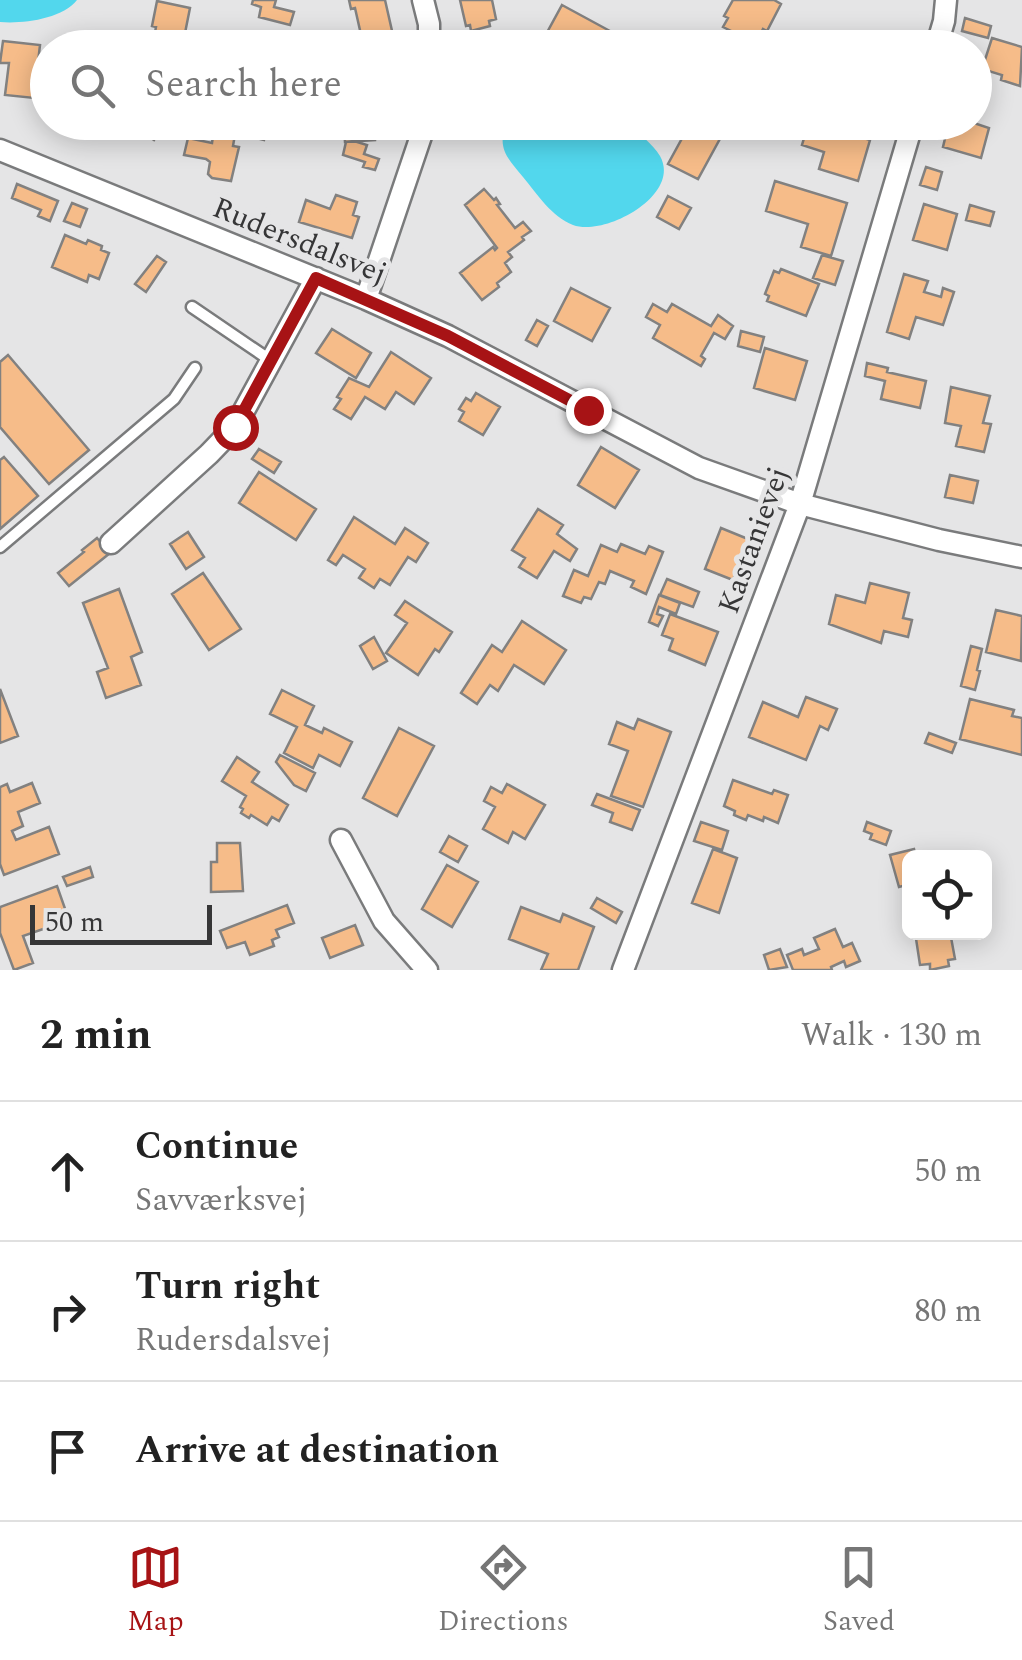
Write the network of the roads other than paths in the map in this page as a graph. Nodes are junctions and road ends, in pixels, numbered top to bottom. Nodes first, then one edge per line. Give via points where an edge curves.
1 (423, 0) edge
2 (946, 0) edge
3 (428, 30) edge
4 (941, 30) edge
5 (420, 140) edge
6 (909, 140) edge
7 (0, 150) edge
8 (316, 278) junction
9 (366, 298) junction
10 (192, 307) dead end
11 (270, 360) junction
12 (195, 368) dead end
13 (800, 504) junction
14 (112, 544) dead end
15 (0, 547) edge
16 (1022, 557) edge
17 (341, 840) dead end
18 (427, 970) edge
19 (623, 970) edge

1 - 3 street
2 - 4 street
5 - 9 street
6 - 13 street, Kastanievej
7 - 8 street, Rudersdalsvej
8 - 9 street, Rudersdalsvej
8 - 11 street
9 - 13 street, Rudersdalsvej via 699,468
10 - 11 lane
11 - 14 street via 235,427
12 - 15 lane via 174,400
13 - 16 street, Rudersdalsvej
13 - 19 street, Kastanievej
17 - 18 street via 384,921

